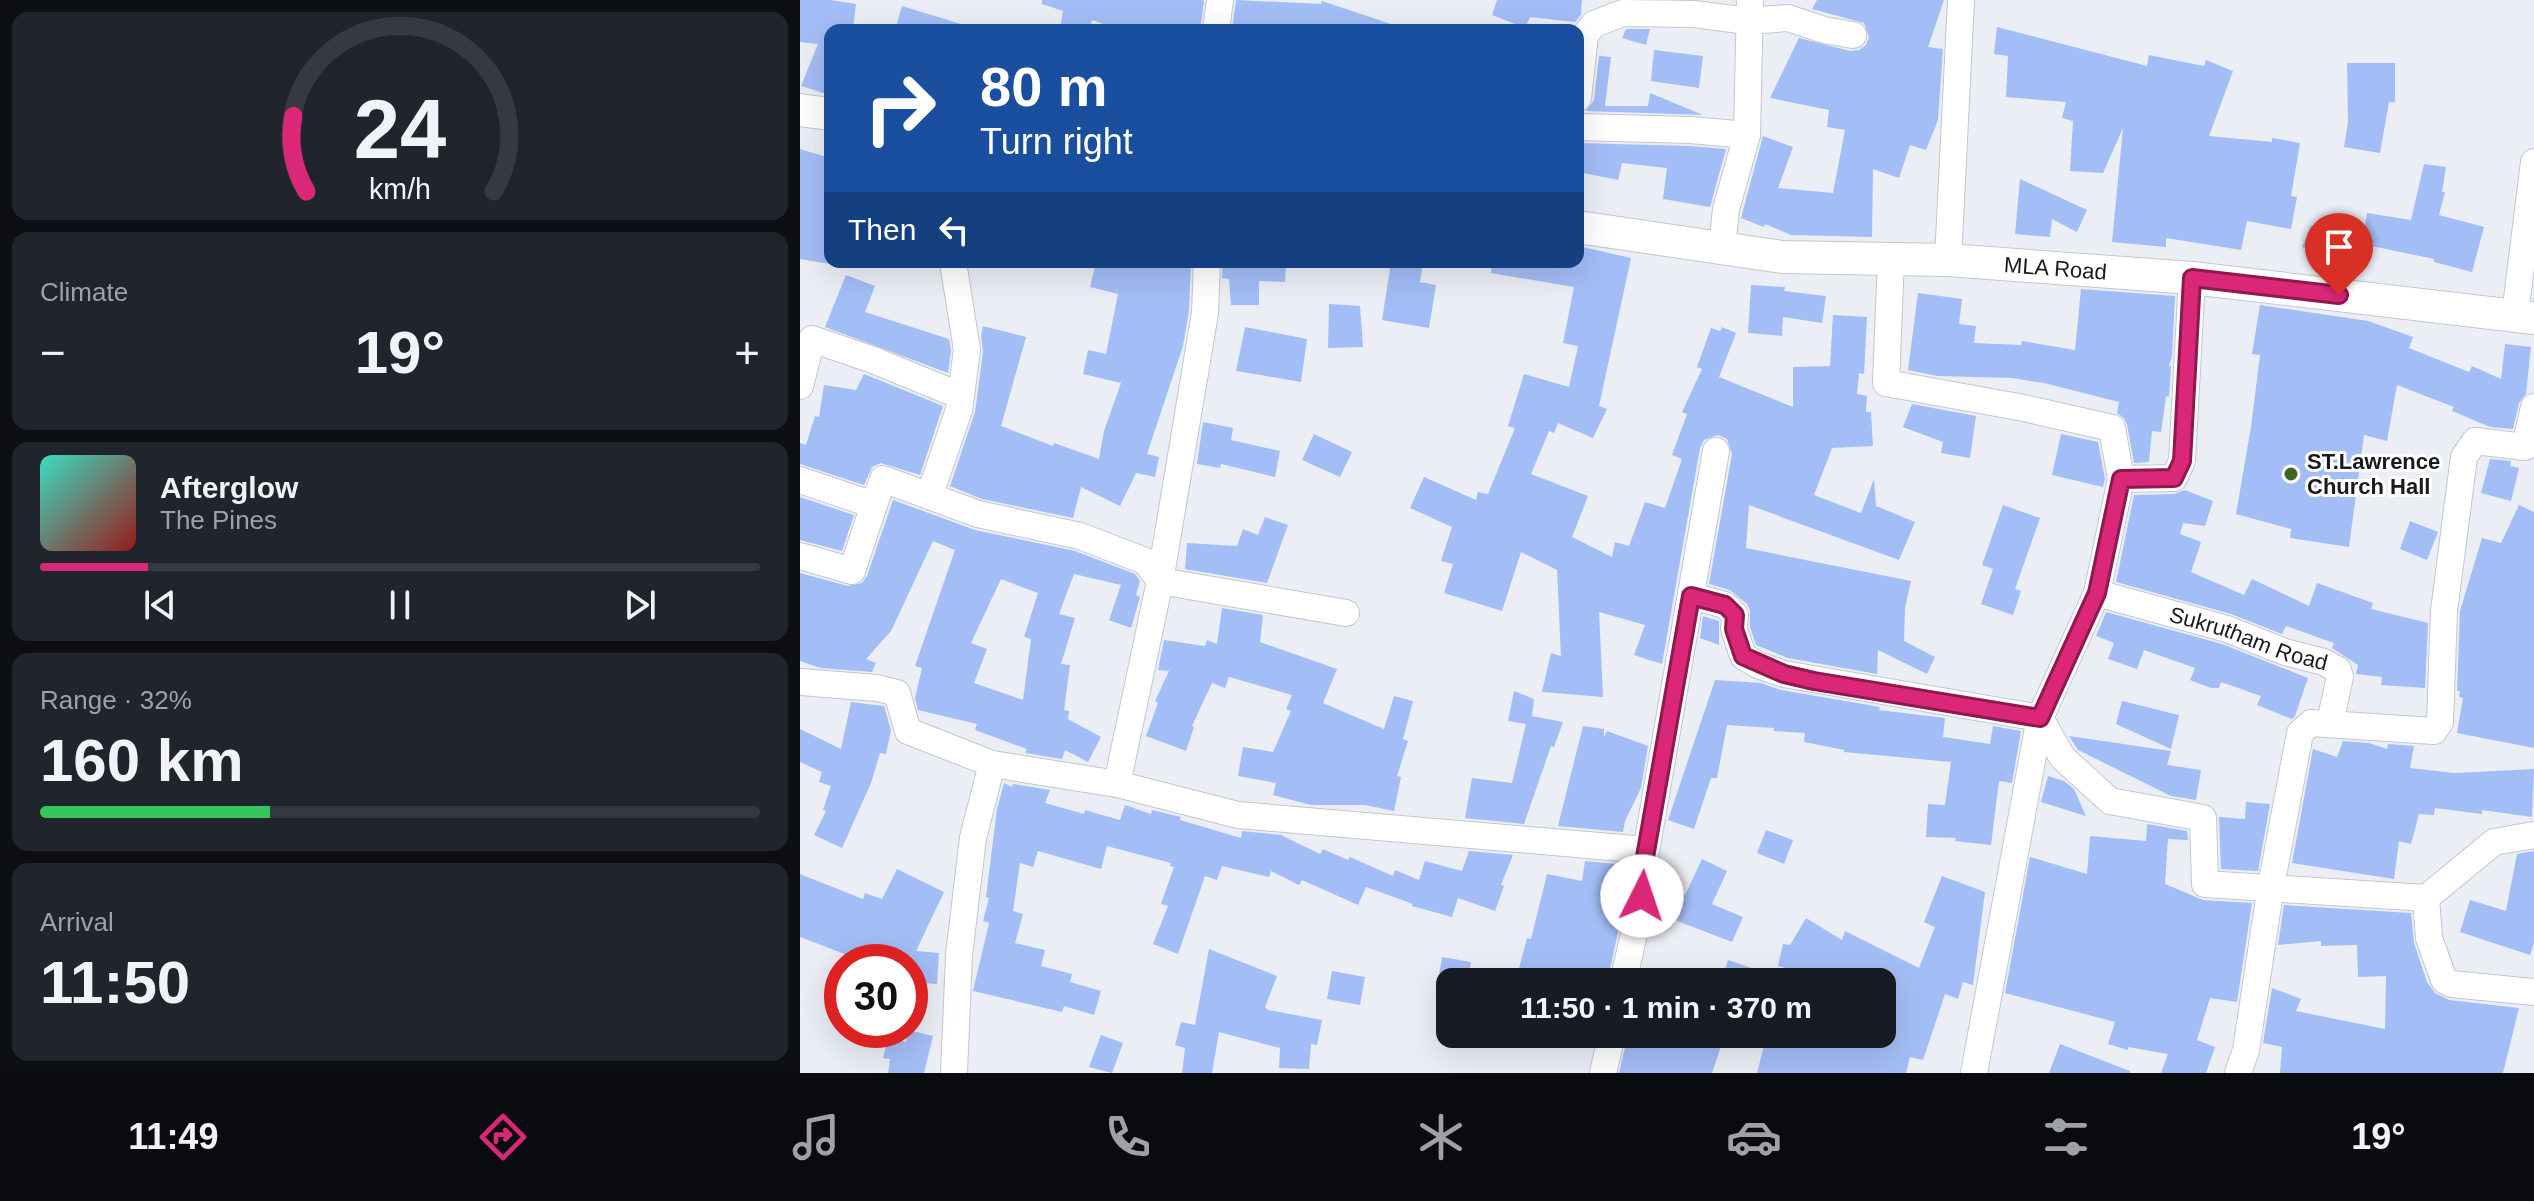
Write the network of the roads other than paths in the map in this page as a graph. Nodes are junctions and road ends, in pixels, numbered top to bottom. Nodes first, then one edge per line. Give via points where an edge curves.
1 (1220, 0) edge
2 (1961, 0) edge
3 (1749, 10) edge
4 (1217, 24) edge
5 (1853, 35) dead end
6 (1584, 44) edge
7 (800, 110) edge
8 (824, 113) edge
9 (1584, 127) edge
10 (1747, 135) junction
11 (2534, 162) edge
12 (1584, 228) edge
13 (1722, 248) junction
14 (1891, 259) junction
15 (1948, 260) junction
16 (954, 268) edge
17 (1207, 268) edge
18 (2192, 278) junction
19 (2524, 316) edge
20 (800, 386) edge
21 (961, 396) junction
22 (2534, 407) edge
23 (1716, 451) dead end
24 (2121, 479) junction
25 (800, 480) edge
26 (930, 494) junction
27 (874, 505) junction
28 (800, 556) edge
29 (1160, 581) junction
30 (2097, 593) junction
31 (1691, 596) junction
32 (1346, 613) dead end
33 (800, 682) edge
34 (2040, 718) junction
35 (2330, 722) junction
36 (992, 764) junction
37 (1117, 784) junction
38 (2534, 835) edge
39 (1645, 857) junction
40 (2271, 886) junction
41 (2426, 898) junction
42 (1626, 968) edge
43 (2534, 992) edge
44 (1609, 1048) edge
45 (954, 1073) edge
46 (1603, 1073) edge
47 (1974, 1073) edge
48 (2238, 1073) edge

1 - 4 street
2 - 15 street
3 - 5 street
3 - 6 street via 1623,13 1594,24
3 - 10 street
7 - 8 street
9 - 10 street
10 - 13 street via 1726,209
11 - 19 street
12 - 13 street, MLA Road
13 - 14 street, MLA Road via 1782,257
14 - 15 street, MLA Road
14 - 24 street via 1886,383 2112,428
15 - 18 street, MLA Road
16 - 21 street via 967,350
17 - 29 street via 1205,313
18 - 19 street, MLA Road
18 - 24 street via 2182,461 2174,478
20 - 21 street via 812,339
21 - 26 street
22 - 35 street via 2525,447 2475,441 2464,457 2444,611 2440,722 2434,731
23 - 31 street
24 - 30 street
25 - 27 street
26 - 27 street via 883,479
26 - 29 street via 978,514 1080,536 1145,561
27 - 28 street via 852,571
29 - 32 street
29 - 37 street
30 - 34 street
30 - 35 street, Sukrutham Road via 2324,662 2340,677
31 - 34 street via 1725,605 1735,615 1743,656 1784,674
31 - 39 street
33 - 36 street via 897,693 908,731
34 - 40 street via 2062,757 2110,801 2203,818 2205,884
34 - 47 street
35 - 40 street via 2311,723 2300,733
36 - 37 street
36 - 45 street via 973,838 959,955
37 - 39 street via 1238,815 1634,849
38 - 41 street via 2494,842
39 - 42 street via 1649,868
40 - 41 street
40 - 48 street
41 - 43 street via 2429,938 2444,980
44 - 46 street

